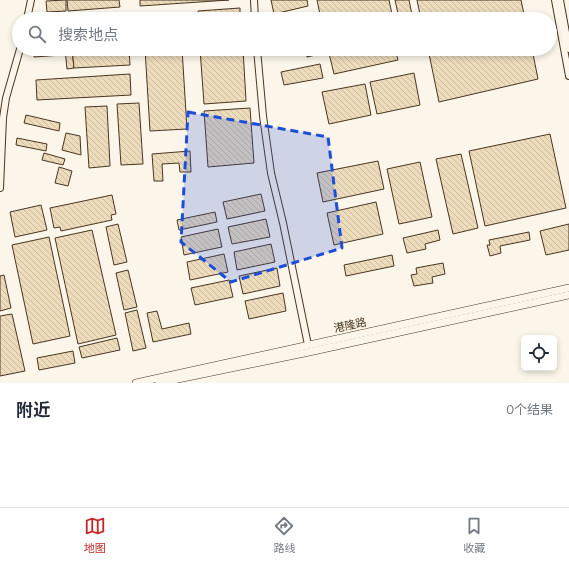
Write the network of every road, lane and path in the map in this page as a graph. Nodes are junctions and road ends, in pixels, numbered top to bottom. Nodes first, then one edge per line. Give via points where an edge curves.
1 (31, 0) edge
2 (254, 0) edge
3 (554, 0) edge
4 (560, 0) edge
5 (28, 12) edge
6 (255, 12) edge
7 (563, 15) edge
8 (566, 38) edge
9 (569, 49) edge
10 (18, 56) edge
11 (258, 56) edge
12 (569, 76) edge
13 (0, 188) edge
14 (569, 288) edge
15 (569, 295) edge
16 (308, 345) junction
17 (136, 383) edge
18 (159, 383) edge

1 - 5 street
2 - 6 street
3 - 7 street
4 - 7 street
7 - 8 street
8 - 9 street
8 - 12 street
10 - 13 street via 3,118
11 - 16 street via 271,173
14 - 16 main road, 港隆路
15 - 18 main road, 港隆路
16 - 17 main road, 港隆路

